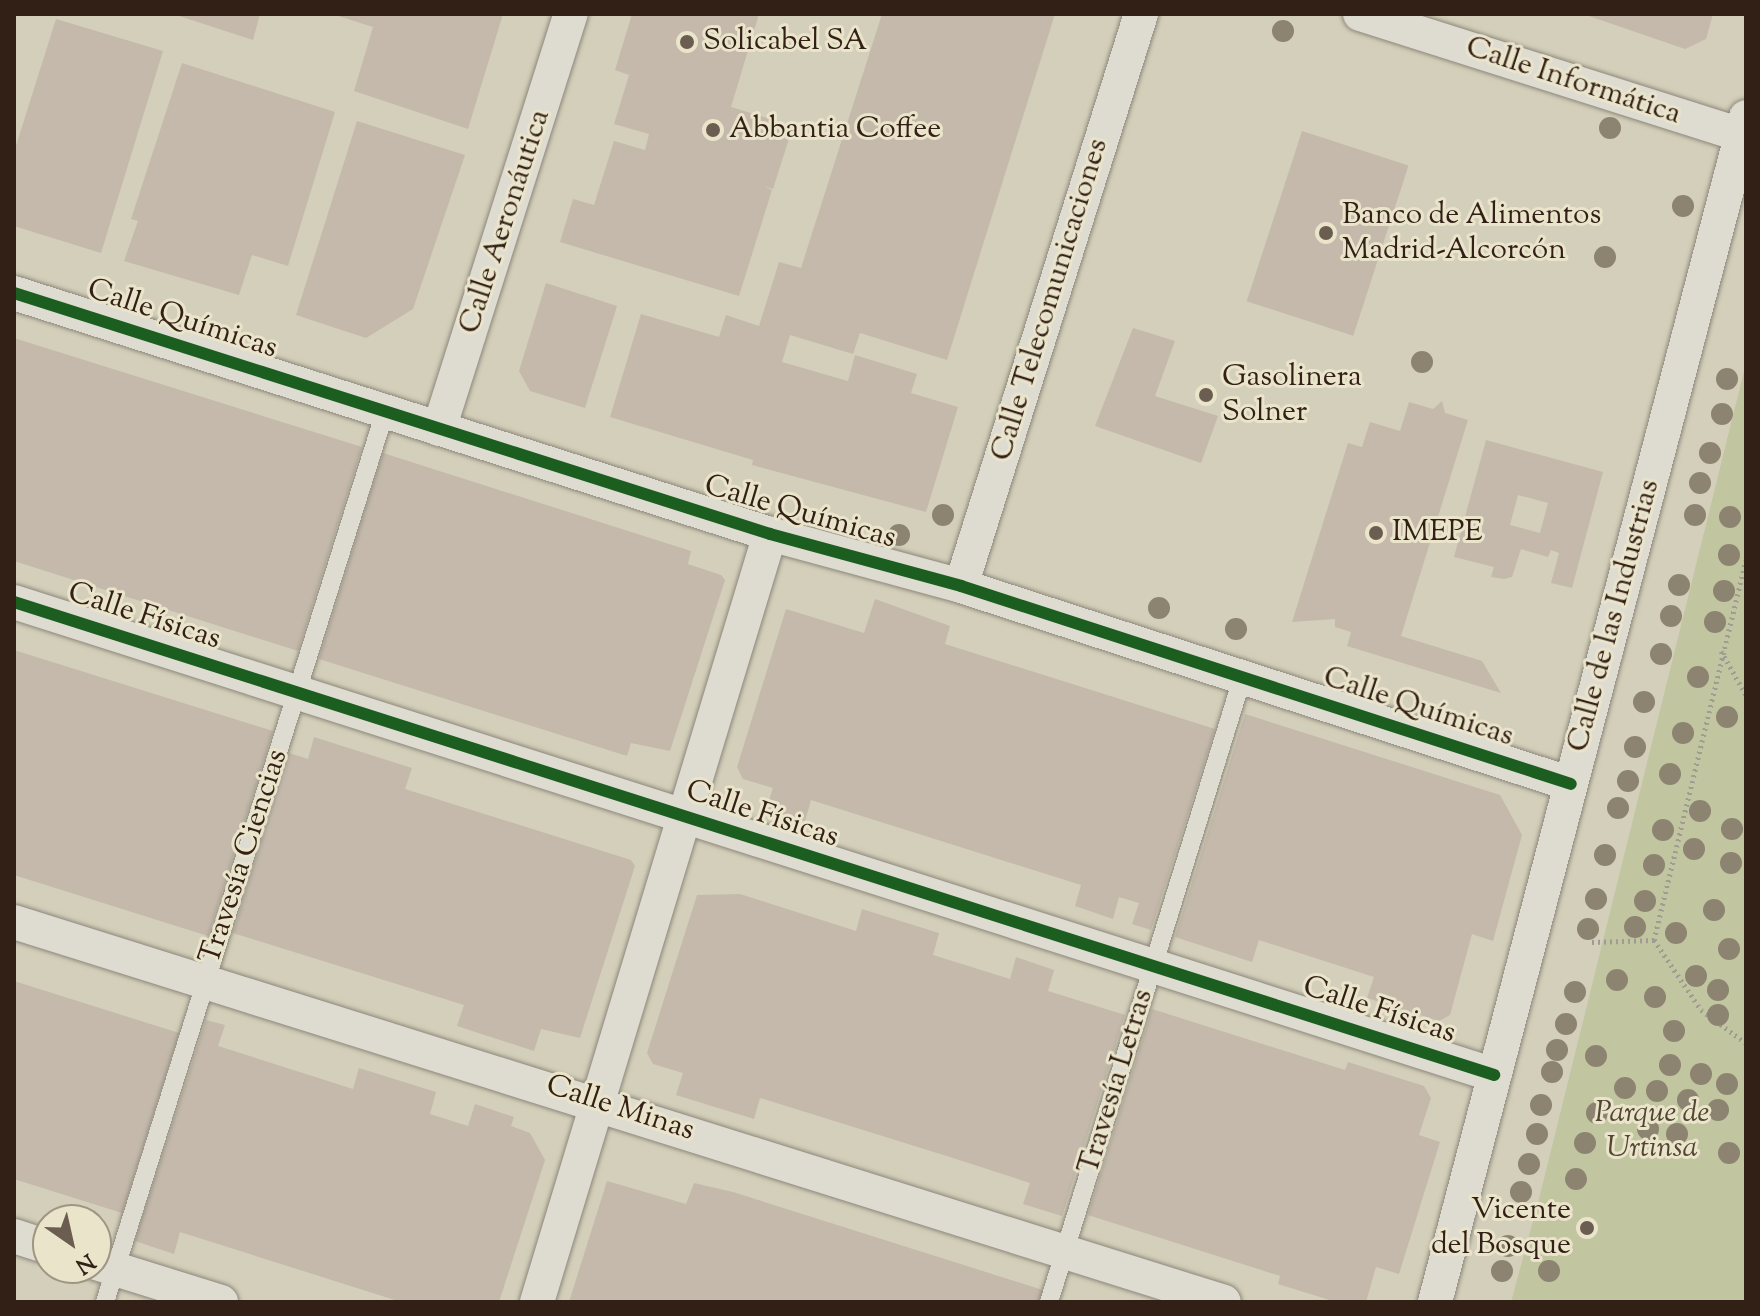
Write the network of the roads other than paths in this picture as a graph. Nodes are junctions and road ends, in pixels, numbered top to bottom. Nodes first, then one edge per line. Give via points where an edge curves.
1 (571, 14) edge
2 (1141, 14) edge
3 (1360, 14) edge
4 (1744, 126) edge
5 (14, 293) edge
6 (385, 412) junction
7 (439, 429) junction
8 (770, 534) junction
9 (961, 586) junction
10 (14, 602) edge
11 (1242, 679) junction
12 (297, 694) junction
13 (1571, 784) junction
14 (687, 818) junction
15 (14, 922) edge
16 (1153, 967) junction
17 (205, 982) junction
18 (1494, 1075) junction
19 (601, 1103) junction
20 (112, 1249) edge
21 (1064, 1253) junction
22 (112, 1268) edge
23 (221, 1302) edge
24 (537, 1302) edge
25 (1049, 1302) edge
26 (1224, 1302) edge
27 (1435, 1302) edge

1 - 7 street, Calle Aeronáutica
2 - 9 street, Calle Telecomunicaciones
3 - 4 street, Calle Informática
4 - 13 street, Calle de las Industrias
5 - 6 street, Calle Químicas
6 - 7 street, Calle Químicas
6 - 12 lane, Travesía Ciencias
7 - 8 street, Calle Químicas
8 - 9 street, Calle Químicas
8 - 14 street
9 - 11 street, Calle Químicas
10 - 12 street, Calle Físicas
11 - 13 street, Calle Químicas
11 - 16 lane, Travesía Letras
12 - 14 street, Calle Físicas
12 - 17 lane, Travesía Ciencias
13 - 18 street, Calle de las Industrias
14 - 16 street, Calle Físicas
14 - 19 street
15 - 17 street, Calle Minas
16 - 18 street, Calle Físicas
16 - 21 lane, Travesía Letras
17 - 19 street, Calle Minas
17 - 20 lane, Travesía Ciencias
18 - 27 street, Calle de las Industrias
19 - 21 street, Calle Minas
19 - 24 street
21 - 25 lane, Travesía Letras
21 - 26 street, Calle Minas
22 - 23 street

